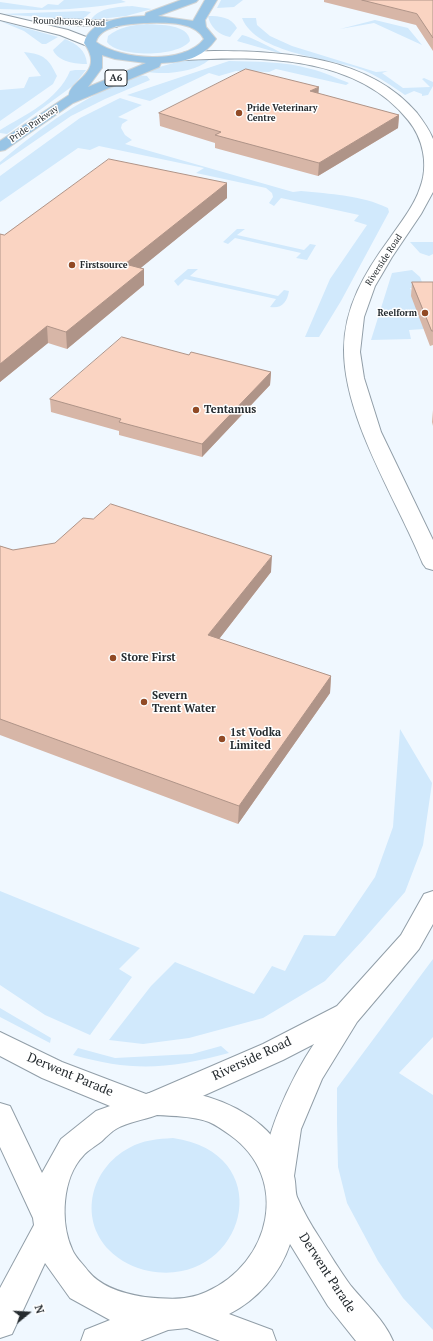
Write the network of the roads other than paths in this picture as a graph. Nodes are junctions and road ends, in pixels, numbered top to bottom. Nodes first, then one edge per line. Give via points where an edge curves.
1 (192, 0) edge
2 (211, 0) edge
3 (0, 17) edge
4 (136, 20) junction
5 (22, 21) junction
6 (116, 24) junction
7 (205, 32) junction
8 (92, 45) junction
9 (185, 56) junction
10 (286, 58) junction
11 (165, 59) junction
12 (68, 100) junction
13 (0, 147) edge
14 (433, 564) edge
15 (433, 901) edge
16 (347, 1014) junction
17 (0, 1043) edge
18 (149, 1104) junction
19 (0, 1115) edge
20 (281, 1188) junction
21 (47, 1221) junction
22 (178, 1314) junction
23 (0, 1324) edge
24 (97, 1341) edge
25 (260, 1341) edge
26 (377, 1341) edge

1 - 4 main road
2 - 7 main road, A6 via 199,20
3 - 5 street, Roundhouse Road
4 - 6 main road
4 - 7 main road via 175,21
5 - 6 street, Roundhouse Road
5 - 8 street, Roundhouse Road via 64,32
6 - 8 main road via 92,35
7 - 9 main road, A6 via 210,39 206,46
7 - 10 street, Riverside Road
8 - 11 main road, A6 via 104,53 122,58
8 - 12 main road, Pride Parkway / A6 via 97,57 94,71 89,80
9 - 10 street, Riverside Road via 220,53
9 - 11 main road, A6
10 - 14 street, Riverside Road via 336,68 376,86 408,111 419,125 430,147 432,167 428,187 416,211 376,268 364,290 355,316 352,352 354,371 366,415
11 - 12 main road, Pride Parkway / A6
12 - 13 main road, Pride Parkway / A6
15 - 16 street, Riverside Road via 410,942
16 - 18 street, Riverside Road via 273,1052
16 - 20 street, Riverside Road via 310,1074 286,1129
17 - 18 street, Derwent Parade via 52,1070
18 - 20 street, Derwent Parade via 179,1103 201,1107 230,1119 255,1138 268,1156
18 - 21 street via 118,1112 97,1123 73,1143 56,1169 47,1197
19 - 21 street
20 - 22 street, Riverside Road via 283,1215 278,1237 260,1272 230,1297 204,1309
20 - 26 street, Derwent Parade via 308,1246 339,1294
21 - 22 street via 52,1244 66,1270 89,1293 108,1304 134,1313
21 - 23 street
22 - 24 street
22 - 25 street

